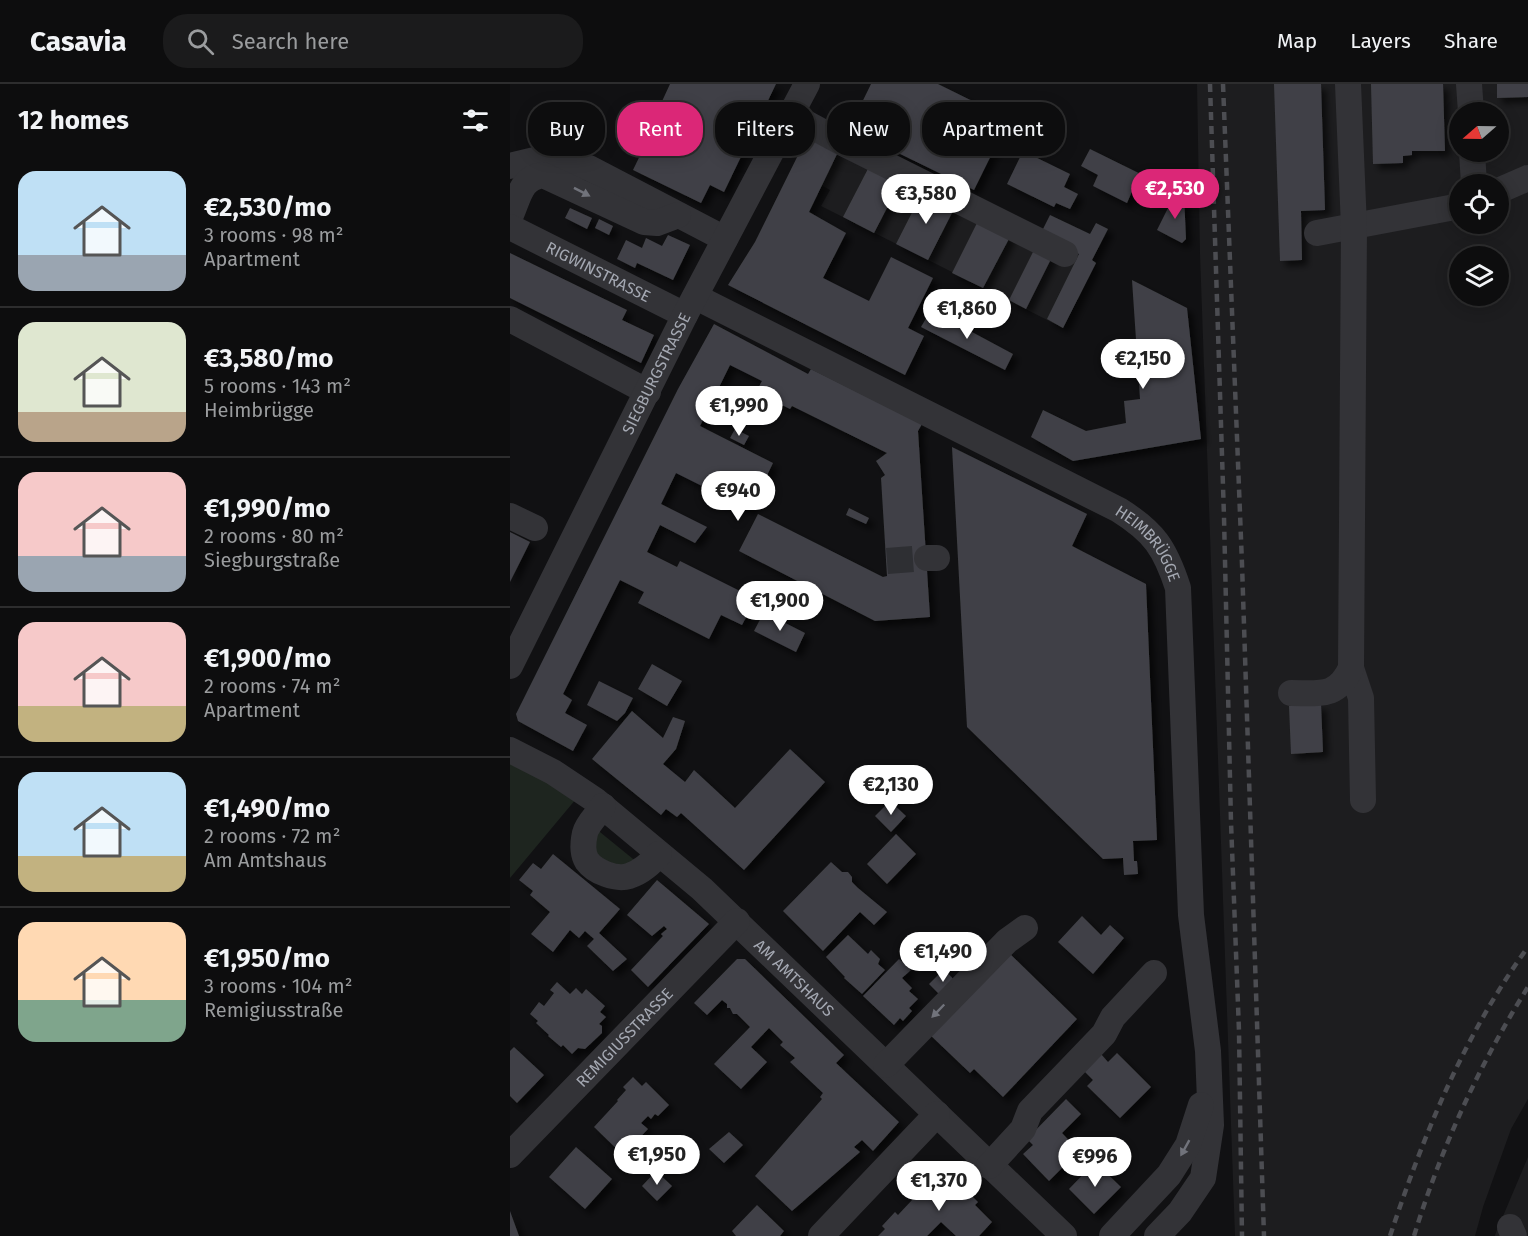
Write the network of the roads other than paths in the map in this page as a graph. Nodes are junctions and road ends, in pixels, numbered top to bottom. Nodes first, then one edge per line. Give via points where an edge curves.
1 (807, 84) edge
2 (1348, 84) edge
3 (1469, 84) edge
4 (798, 102) edge
5 (1470, 102) edge
6 (815, 128) edge
7 (769, 156) edge
8 (510, 166) edge
9 (1528, 178) edge
10 (1509, 186) edge
11 (1449, 208) edge
12 (678, 215) junction
13 (510, 217) edge
14 (510, 227) edge
15 (1354, 227) junction
16 (1317, 233) dead end
17 (725, 239) junction
18 (1065, 254) dead end
19 (691, 306) junction
20 (510, 319) edge
21 (648, 392) junction
22 (510, 516) edge
23 (535, 528) dead end
24 (510, 666) edge
25 (1352, 668) junction
26 (1291, 693) dead end
27 (510, 750) edge
28 (1363, 800) dead end
29 (603, 806) junction
30 (659, 854) junction
31 (737, 921) junction
32 (1025, 928) dead end
33 (1154, 973) dead end
34 (1208, 1052) junction
35 (886, 1065) junction
36 (937, 1114) junction
37 (510, 1155) edge
38 (989, 1166) junction
39 (1061, 1235) edge
40 (821, 1236) edge
41 (1112, 1236) edge
42 (1157, 1236) edge

1 - 4 street, SIEGBURGSTRASSE
2 - 15 street
3 - 5 street
6 - 18 street
7 - 17 street, SIEGBURGSTRASSE
8 - 12 street via 534,160 565,168 589,168
9 - 10 street
11 - 15 street
13 -> 12 street via 525,183 533,176 543,175 644,222 657,223
12 - 17 street
14 - 19 street, RIGWINSTRASSE
15 - 16 street
15 - 25 street
17 - 19 street, SIEGBURGSTRASSE
19 - 21 street, SIEGBURGSTRASSE
19 - 34 street, HEIMBRÜGGE via 993,445 1119,510 1159,543 1178,588 1191,915
20 - 21 street
21 - 24 street, SIEGBURGSTRASSE
22 - 23 street
25 - 26 street via 1336,688 1323,693
25 - 28 street via 1361,698
27 - 29 street, AM AMTSHAUS via 553,772
29 - 30 street, AM AMTSHAUS
29 - 30 street via 585,831 583,849 587,861 601,872 628,876 648,866
30 - 31 street, AM AMTSHAUS
31 - 35 street, AM AMTSHAUS
31 - 37 street, REMIGIUSSTRASSE
32 -> 35 street via 1006,941
33 - 38 street via 1113,1017 1104,1034 1030,1111 1023,1129
34 -> 41 street, HEIMBRÜGGE via 1202,1105 1188,1145 1169,1175
34 - 42 street, HEIMBRÜGGE via 1211,1125 1203,1178 1180,1212
35 - 36 street, AM AMTSHAUS
36 - 38 street, AM AMTSHAUS
36 - 40 street
38 - 39 street, AM AMTSHAUS

